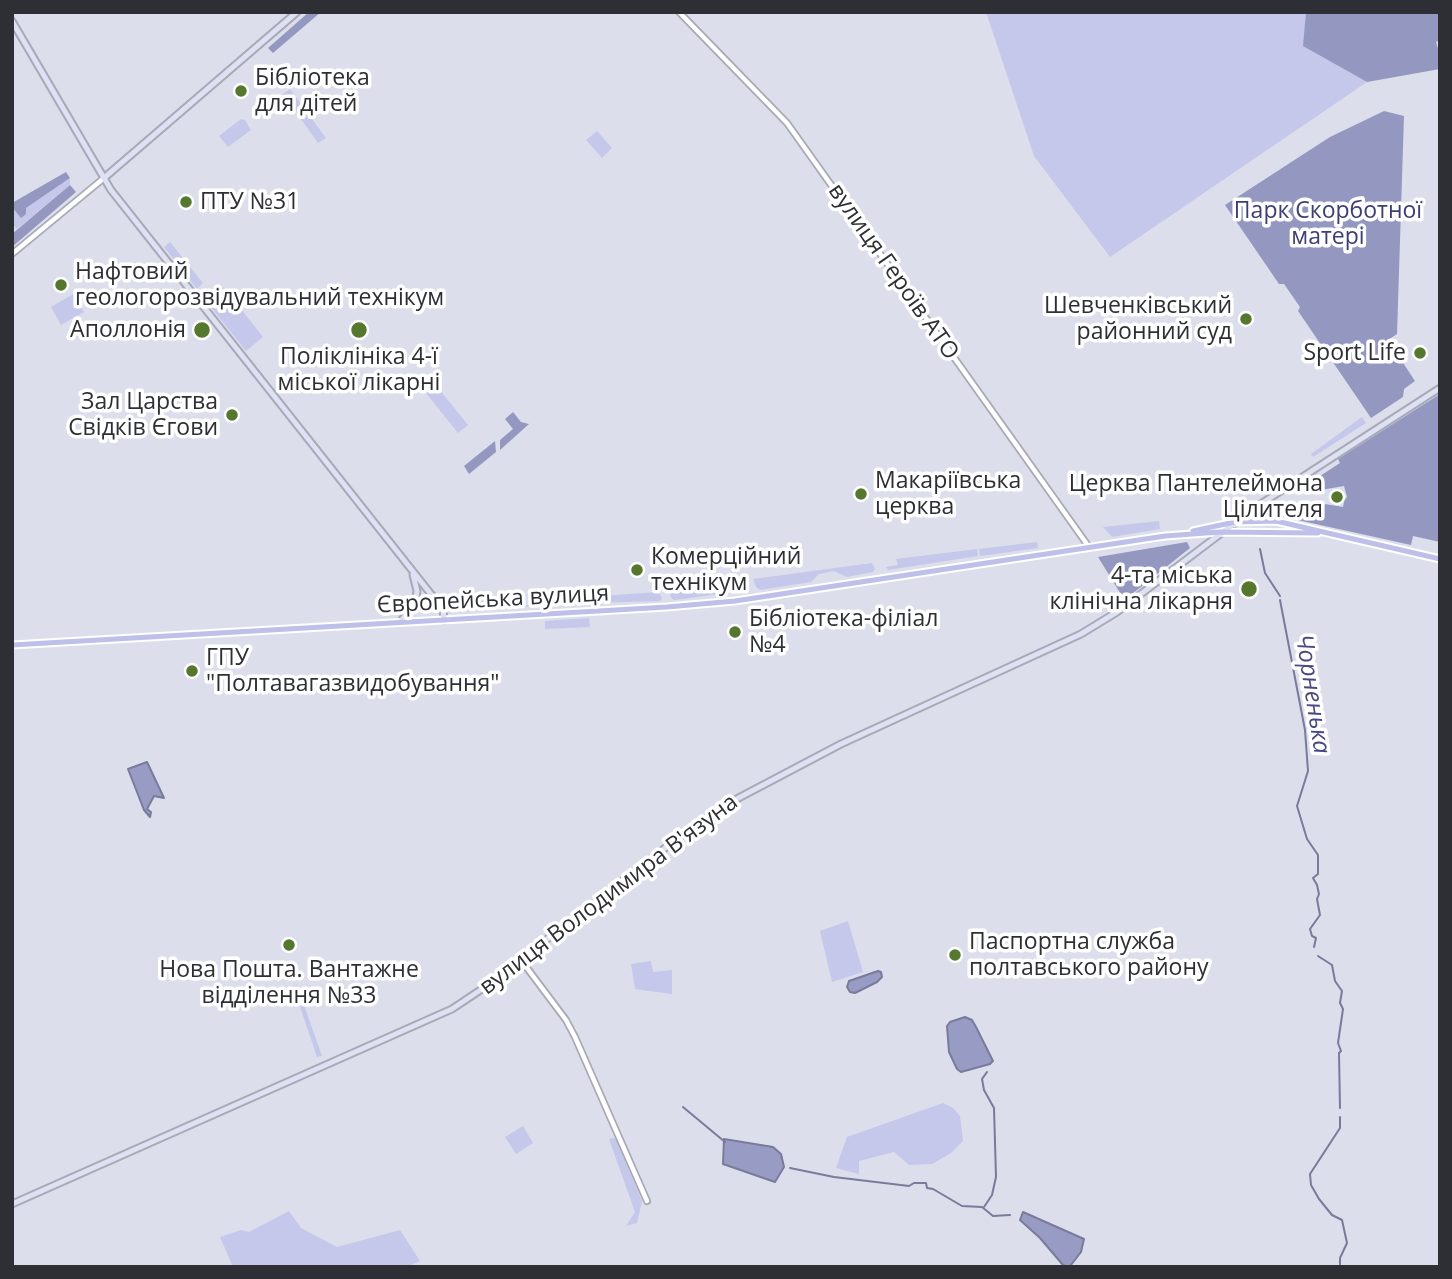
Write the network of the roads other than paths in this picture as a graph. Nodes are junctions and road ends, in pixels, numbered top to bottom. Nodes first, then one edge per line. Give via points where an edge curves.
1 (297, 12) edge
2 (679, 12) edge
3 (12, 21) edge
4 (104, 178) junction
5 (12, 254) edge
6 (1440, 388) edge
7 (1235, 522) junction
8 (1220, 532) junction
9 (1318, 533) junction
10 (1181, 535) junction
11 (1089, 547) junction
12 (1440, 559) edge
13 (411, 569) junction
14 (444, 620) junction
15 (400, 622) junction
16 (12, 645) edge
17 (521, 960) junction
18 (647, 1201) dead end
19 (12, 1204) edge

1 - 4 main road
2 - 11 street, вулиця Героїв АТО via 787,123
3 - 4 main road
4 - 5 street
4 - 13 main road
6 - 7 main road, вулиця Володимира В'язуна
7 - 8 main road, вулиця Володимира В'язуна
7 - 9 main road, Європейська вулиця via 1276,521
7 - 10 main road, Європейська вулиця
8 - 9 main road, Європейська вулиця
8 - 10 main road, Європейська вулиця
8 - 17 main road, вулиця Володимира В'язуна via 1117,612 1081,634 841,744 729,803
9 - 12 main road, Європейська вулиця
10 - 11 main road, Європейська вулиця
11 - 14 main road, Європейська вулиця via 735,601
13 - 14 main road via 443,610
13 - 15 main road via 416,599
14 - 15 main road, Європейська вулиця
15 - 16 main road, Європейська вулиця
17 - 18 street via 575,1037
17 - 19 main road, вулиця Володимира В'язуна via 452,1009

